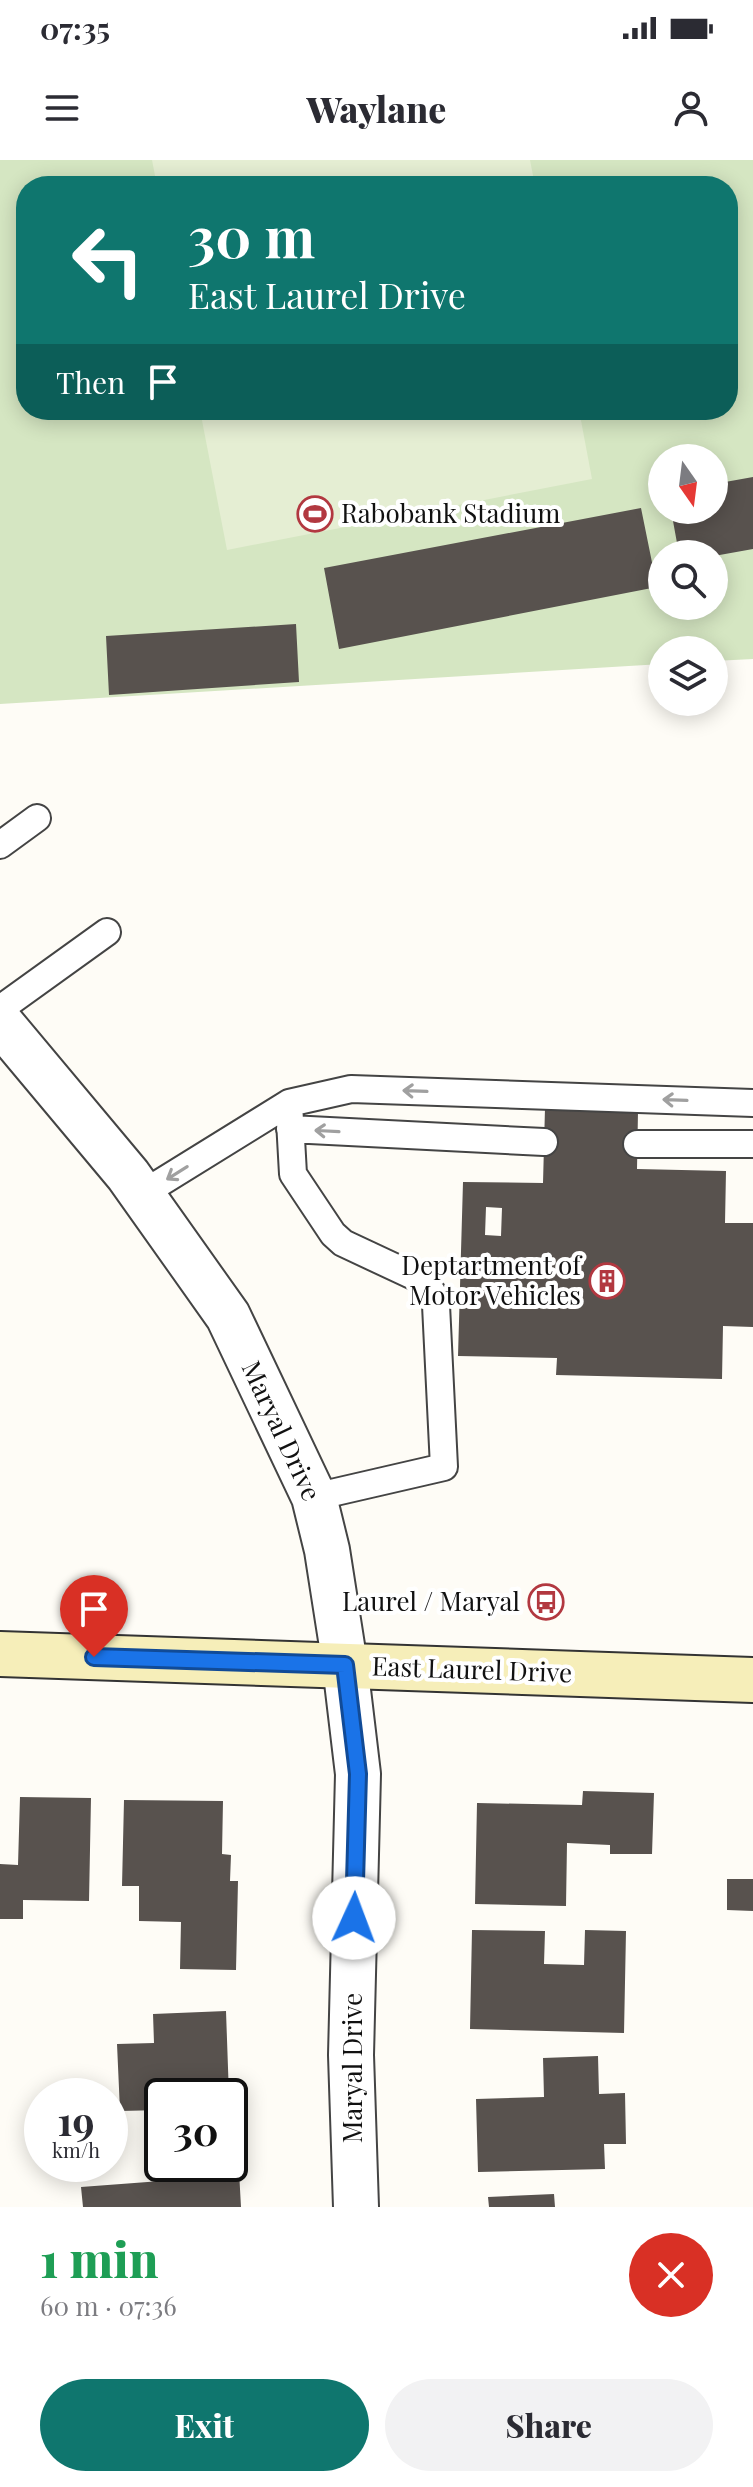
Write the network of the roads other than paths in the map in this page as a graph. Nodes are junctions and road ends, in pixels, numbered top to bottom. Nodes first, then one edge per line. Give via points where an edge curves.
1 (37, 818) dead end
2 (0, 845) edge
3 (107, 932) dead end
4 (0, 1009) edge
5 (0, 1022) edge
6 (753, 1103) edge
7 (290, 1116) junction
8 (544, 1142) dead end
9 (637, 1144) dead end
10 (753, 1144) edge
11 (142, 1194) junction
12 (314, 1497) junction
13 (0, 1654) edge
14 (345, 1665) junction
15 (753, 1680) edge
16 (356, 2207) edge

1 - 2 lane
3 - 4 lane
5 - 11 street, Maryal Drive
6 -> 7 lane via 351,1089
8 -> 7 lane
7 -> 11 lane
7 - 12 lane via 293,1174 333,1234 422,1280 436,1305 444,1467
9 - 10 lane
11 - 12 street, Maryal Drive via 228,1316
12 - 14 street, Maryal Drive
13 - 14 main road, East Laurel Drive
14 - 15 main road, East Laurel Drive
14 - 16 street, Maryal Drive via 358,1774 351,2055

